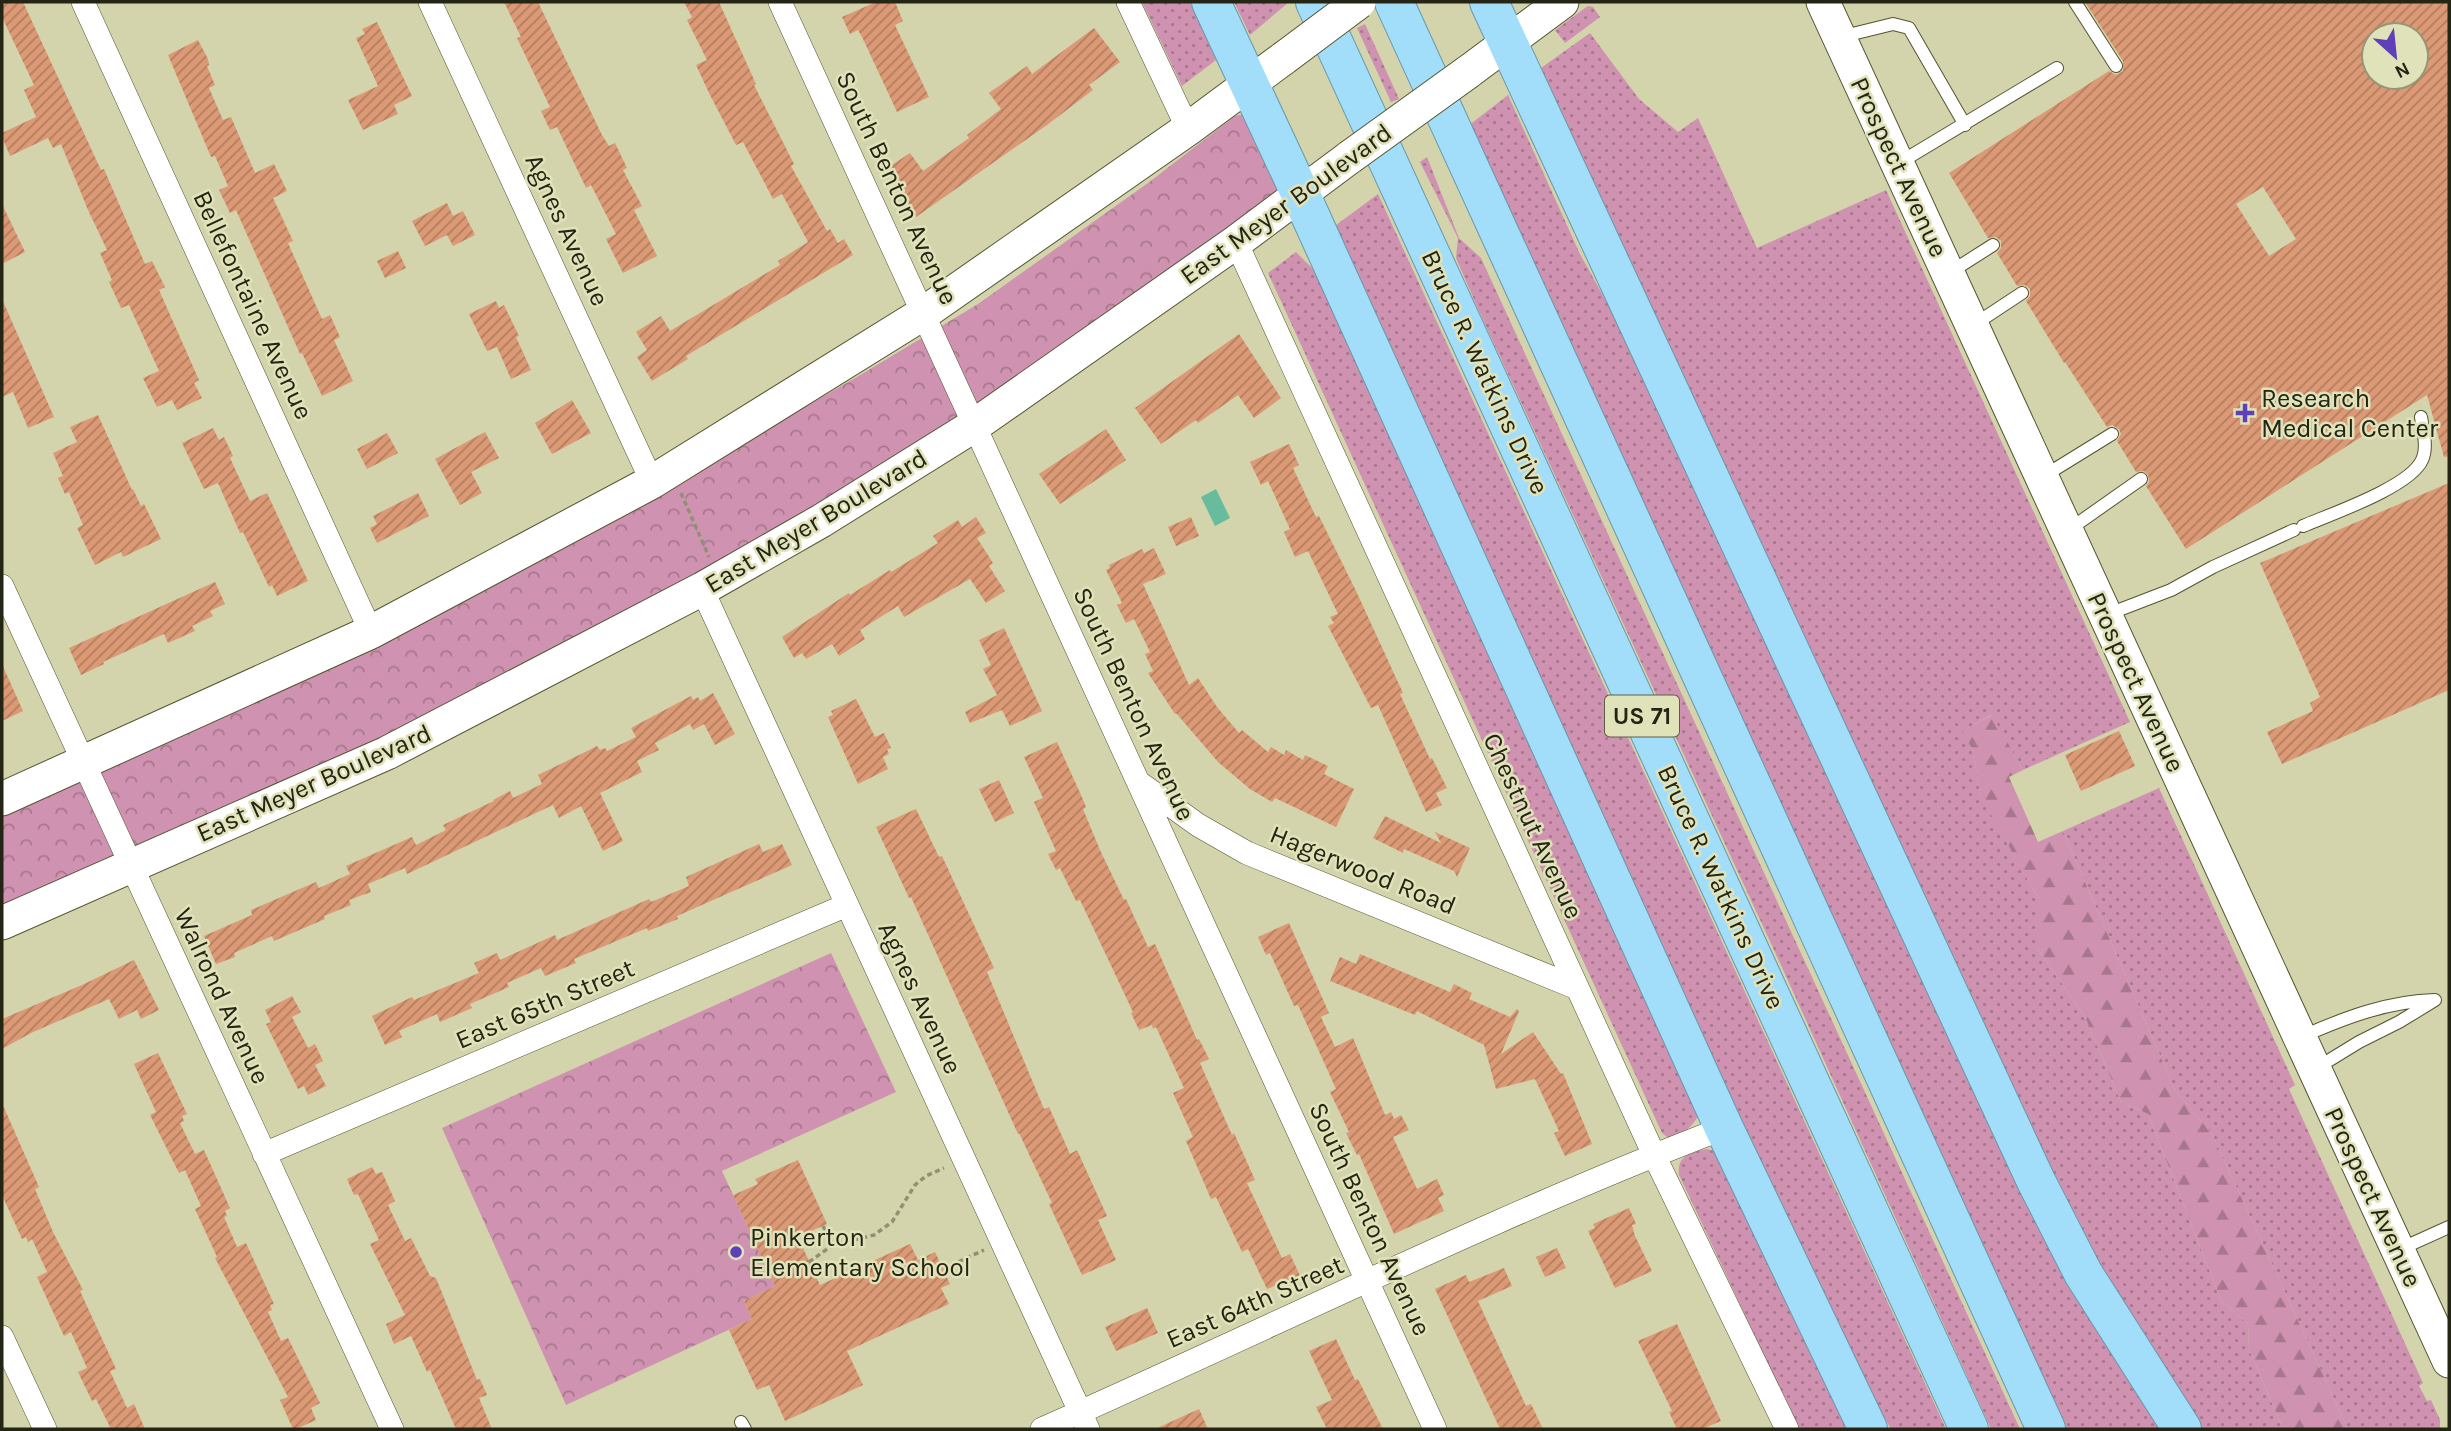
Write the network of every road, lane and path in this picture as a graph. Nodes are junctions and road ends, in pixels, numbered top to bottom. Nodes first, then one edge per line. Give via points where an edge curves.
1 (83, 2) edge
2 (430, 2) edge
3 (780, 2) edge
4 (1128, 2) edge
5 (1211, 2) edge
6 (1315, 2) edge
7 (1359, 2) edge
8 (1394, 2) edge
9 (1489, 2) edge
10 (1562, 2) edge
11 (1823, 2) edge
12 (2075, 2) edge
13 (1839, 37) junction
14 (1507, 44) junction
15 (2116, 66) dead end
16 (2057, 68) dead end
17 (1250, 83) junction
18 (1965, 125) junction
19 (1188, 129) junction
20 (1898, 164) junction
21 (1300, 193) junction
22 (1236, 242) junction
23 (1993, 245) dead end
24 (1948, 274) junction
25 (2022, 293) dead end
26 (924, 313) junction
27 (1972, 326) junction
28 (2421, 417) dead end
29 (975, 425) junction
30 (2112, 435) dead end
31 (2042, 477) junction
32 (2141, 479) dead end
33 (666, 485) junction
34 (2067, 531) junction
35 (708, 578) junction
36 (2, 586) edge
37 (2105, 615) junction
38 (371, 632) junction
39 (84, 764) junction
40 (1139, 782) junction
41 (2, 799) edge
42 (131, 865) junction
43 (847, 905) junction
44 (2, 923) edge
45 (1577, 988) junction
46 (2449, 995) edge
47 (2435, 1000) junction
48 (2300, 1038) junction
49 (2315, 1069) junction
50 (1724, 1128) junction
51 (264, 1154) junction
52 (1654, 1155) junction
53 (948, 1168) dead end
54 (823, 1226) dead end
55 (2449, 1227) edge
56 (833, 1245) junction
57 (986, 1249) dead end
58 (2398, 1250) junction
59 (809, 1262) dead end
60 (943, 1269) dead end
61 (1368, 1281) junction
62 (2, 1336) edge
63 (2449, 1362) edge
64 (1084, 1421) edge
65 (45, 1429) edge
66 (392, 1429) edge
67 (1042, 1429) edge
68 (1435, 1429) edge
69 (1787, 1429) edge
70 (1868, 1429) edge
71 (1969, 1429) edge
72 (2046, 1429) edge
73 (2182, 1429) edge

1 - 38 street, Bellefontaine Avenue
2 - 33 street, Agnes Avenue
3 - 26 street, South Benton Avenue
4 - 19 street
5 - 17 highway
6 - 71 highway, Bruce R. Watkins Drive / US 71
7 - 17 main road, bridge
8 - 72 highway, US 71
9 - 14 highway
10 - 14 main road, East Meyer Boulevard
11 - 13 main road, Prospect Avenue
12 - 15 lane
13 - 18 lane via 1893,24 1909,28
13 - 20 main road, Prospect Avenue
14 - 21 main road, East Meyer Boulevard, bridge
14 - 73 highway via 2036,1181 2083,1273
16 - 18 lane
17 - 19 main road
17 - 21 highway
18 - 20 lane
19 - 26 main road
20 - 24 main road, Prospect Avenue
21 - 22 main road, East Meyer Boulevard
21 - 50 highway
22 - 29 main road, East Meyer Boulevard
22 - 45 street, Chestnut Avenue
23 - 24 lane
24 - 27 main road, Prospect Avenue
25 - 27 lane
26 - 29 street, South Benton Avenue
26 - 33 main road
27 - 31 main road, Prospect Avenue
28 - 37 lane via 2423,458 2415,471 2395,485 2213,566 2171,590
29 - 35 main road, East Meyer Boulevard via 821,522
29 - 40 street, South Benton Avenue
30 - 31 lane
31 - 34 main road, Prospect Avenue
32 - 34 lane
33 - 35 path
33 - 38 main road
34 - 37 main road, Prospect Avenue
35 - 42 main road, East Meyer Boulevard via 387,753
35 - 43 street, Agnes Avenue
36 - 39 street, Walrond Avenue
37 - 48 main road, Prospect Avenue
38 - 39 main road
39 - 41 main road
39 - 42 street, Walrond Avenue
40 - 45 street, Hagerwood Road via 1198,825 1247,853
40 - 61 street, South Benton Avenue
42 - 44 main road, East Meyer Boulevard
42 - 51 street, Walrond Avenue
43 - 51 street, East 65th Street
43 - 64 street, Agnes Avenue
45 - 52 street, Chestnut Avenue
46 - 47 lane
47 - 48 lane via 2395,1003
47 - 49 lane
48 - 49 main road, Prospect Avenue
49 - 58 main road, Prospect Avenue
50 - 52 street, East 64th Street
50 - 70 highway
51 - 66 street, Walrond Avenue
52 - 61 street, East 64th Street
52 - 69 street, Chestnut Avenue
53 - 56 path via 915,1185 892,1222 874,1235
54 - 56 path
55 - 58 lane
56 - 59 path
57 - 60 path
58 - 63 main road, Prospect Avenue
61 - 64 street, East 64th Street
61 - 68 street, South Benton Avenue
62 - 65 street
64 - 67 street, East 64th Street

